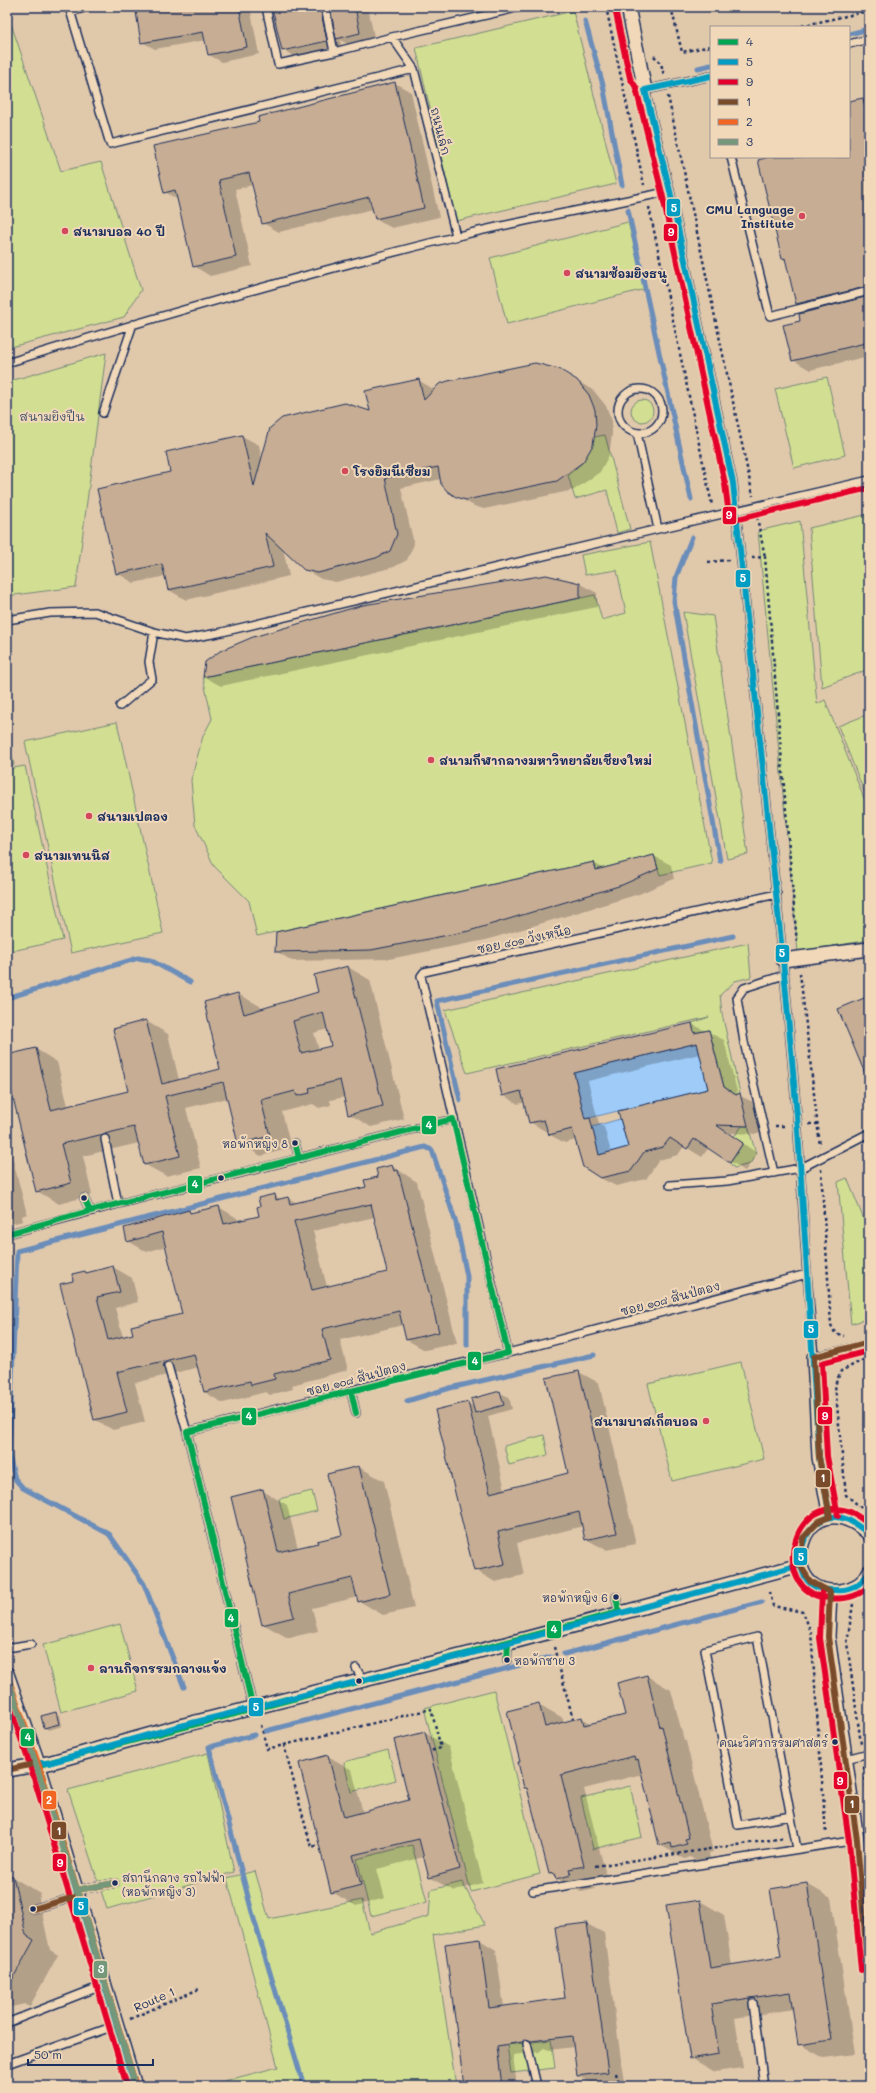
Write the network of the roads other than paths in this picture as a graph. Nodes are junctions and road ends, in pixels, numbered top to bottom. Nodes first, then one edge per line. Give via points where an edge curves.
1 (87, 7) edge
2 (266, 7) edge
3 (325, 7) edge
4 (521, 7) edge
5 (623, 7) edge
6 (628, 7) edge
7 (70, 9) edge
8 (392, 36) junction
9 (869, 40) edge
10 (850, 44) edge
11 (334, 52) junction
12 (414, 69) junction
13 (710, 75) edge
14 (645, 88) junction
15 (732, 158) edge
16 (670, 191) junction
17 (456, 236) junction
18 (869, 291) edge
19 (133, 324) junction
20 (7, 364) edge
21 (103, 413) dead end
22 (637, 433) junction
23 (869, 480) edge
24 (736, 511) junction
25 (658, 529) junction
26 (7, 620) edge
27 (154, 632) junction
28 (120, 706) dead end
29 (777, 894) junction
30 (869, 949) edge
31 (783, 960) junction
32 (784, 975) junction
33 (453, 1119) junction
34 (869, 1133) edge
35 (105, 1139) dead end
36 (295, 1143) dead end
37 (299, 1158) junction
38 (800, 1168) junction
39 (774, 1173) junction
40 (670, 1185) dead end
41 (84, 1198) dead end
42 (118, 1204) junction
43 (90, 1211) junction
44 (7, 1234) edge
45 (807, 1274) junction
46 (869, 1343) edge
47 (508, 1353) junction
48 (814, 1357) junction
49 (168, 1366) dead end
50 (351, 1390) junction
51 (356, 1413) dead end
52 (187, 1432) junction
53 (830, 1518) junction
54 (869, 1534) edge
55 (800, 1564) junction
56 (869, 1572) edge
57 (830, 1592) junction
58 (616, 1597) dead end
59 (619, 1612) junction
60 (508, 1643) junction
61 (31, 1644) dead end
62 (7, 1648) edge
63 (507, 1660) dead end
64 (356, 1668) dead end
65 (7, 1674) edge
66 (369, 1678) junction
67 (350, 1683) junction
68 (253, 1708) junction
69 (32, 1746) joint
70 (866, 1754) edge
71 (72, 1755) junction
72 (846, 1759) junction
73 (41, 1763) junction
74 (9, 1770) edge
75 (791, 1816) junction
76 (858, 1840) junction
77 (797, 1849) junction
78 (115, 1883) dead end
79 (533, 1891) dead end
80 (78, 1893) junction
81 (866, 1905) edge
82 (33, 1909) dead end
83 (869, 1969) edge
84 (104, 1985) junction
85 (753, 2003) dead end
86 (7, 2022) edge
87 (117, 2025) junction
88 (527, 2044) dead end
89 (7, 2064) edge
90 (134, 2084) edge
91 (537, 2086) edge
92 (764, 2086) edge

1 - 7 lane
2 - 11 lane via 278,64
3 - 11 lane
4 - 8 lane
5 - 14 street via 638,76
6 - 14 street
7 - 12 lane via 110,144
8 - 11 lane
8 - 12 lane, ถนนเล็ก
9 - 10 lane
12 - 17 lane, ถนนเล็ก
13 - 14 lane
14 - 16 lane
15 - 18 lane via 770,316
16 - 17 lane
16 - 24 lane
17 - 19 lane
19 - 20 lane
19 - 21 lane
22 - 22 lane via 627,429 620,420 618,408 623,398 632,391 643,390 654,394 661,403 662,415 658,425 649,432
22 - 25 lane
23 - 24 lane
24 - 25 lane
24 - 29 lane
25 - 27 lane via 184,639
26 - 27 lane via 50,613 95,612
27 - 28 lane via 149,662 152,679
29 - 31 lane
29 - 33 lane, ซอย ๔๐๑ วังเหนึอ via 424,972 421,976
30 - 31 street
31 - 32 lane
32 - 38 lane
32 - 39 lane via 744,988 737,998 744,1042
33 - 37 lane
33 - 47 lane, ซอย ๔๐๑ วังเหนึอ
34 - 38 lane
35 - 42 lane
36 - 37 lane
37 - 42 lane
37 - 43 lane
38 - 39 lane
38 - 45 lane
39 - 40 lane via 727,1182
41 - 43 lane
42 - 43 lane
43 - 44 lane
45 - 47 lane, ซอย ๑๐๘ สันป่ตอง
45 - 48 lane
46 - 48 lane
47 - 50 lane, ซอย ๑๐๘ สันป่ตอง
48 - 53 street via 819,1457
49 - 52 lane
50 - 51 lane
50 - 52 lane, ซอย ๑๐๘ สันป่ตอง
52 - 68 lane
53 - 54 street via 844,1517 857,1523
53 - 55 street via 814,1525 803,1538 799,1550
55 - 57 street via 810,1581
55 - 59 street
56 - 57 street via 867,1577 850,1590
57 - 72 street via 828,1637
58 - 59 lane
59 - 60 lane
60 - 63 lane
60 - 66 street
61 - 62 lane
64 - 66 lane
65 - 69 lane
65 - 73 lane
66 - 67 lane
66 - 67 lane
67 - 68 lane
68 - 71 lane
68 - 71 street
69 - 73 street
70 - 72 lane
71 - 73 lane
72 - 76 street
73 - 74 lane
73 - 80 street
75 - 75 lane via 757,1637 705,1650 738,1825
75 - 77 lane
76 - 77 lane
76 - 81 street
77 - 79 lane
78 - 80 lane
80 - 82 lane
80 - 84 lane
81 - 83 street
84 - 86 lane
84 - 87 lane
85 - 92 lane
87 - 89 lane
87 - 90 lane
88 - 91 lane

